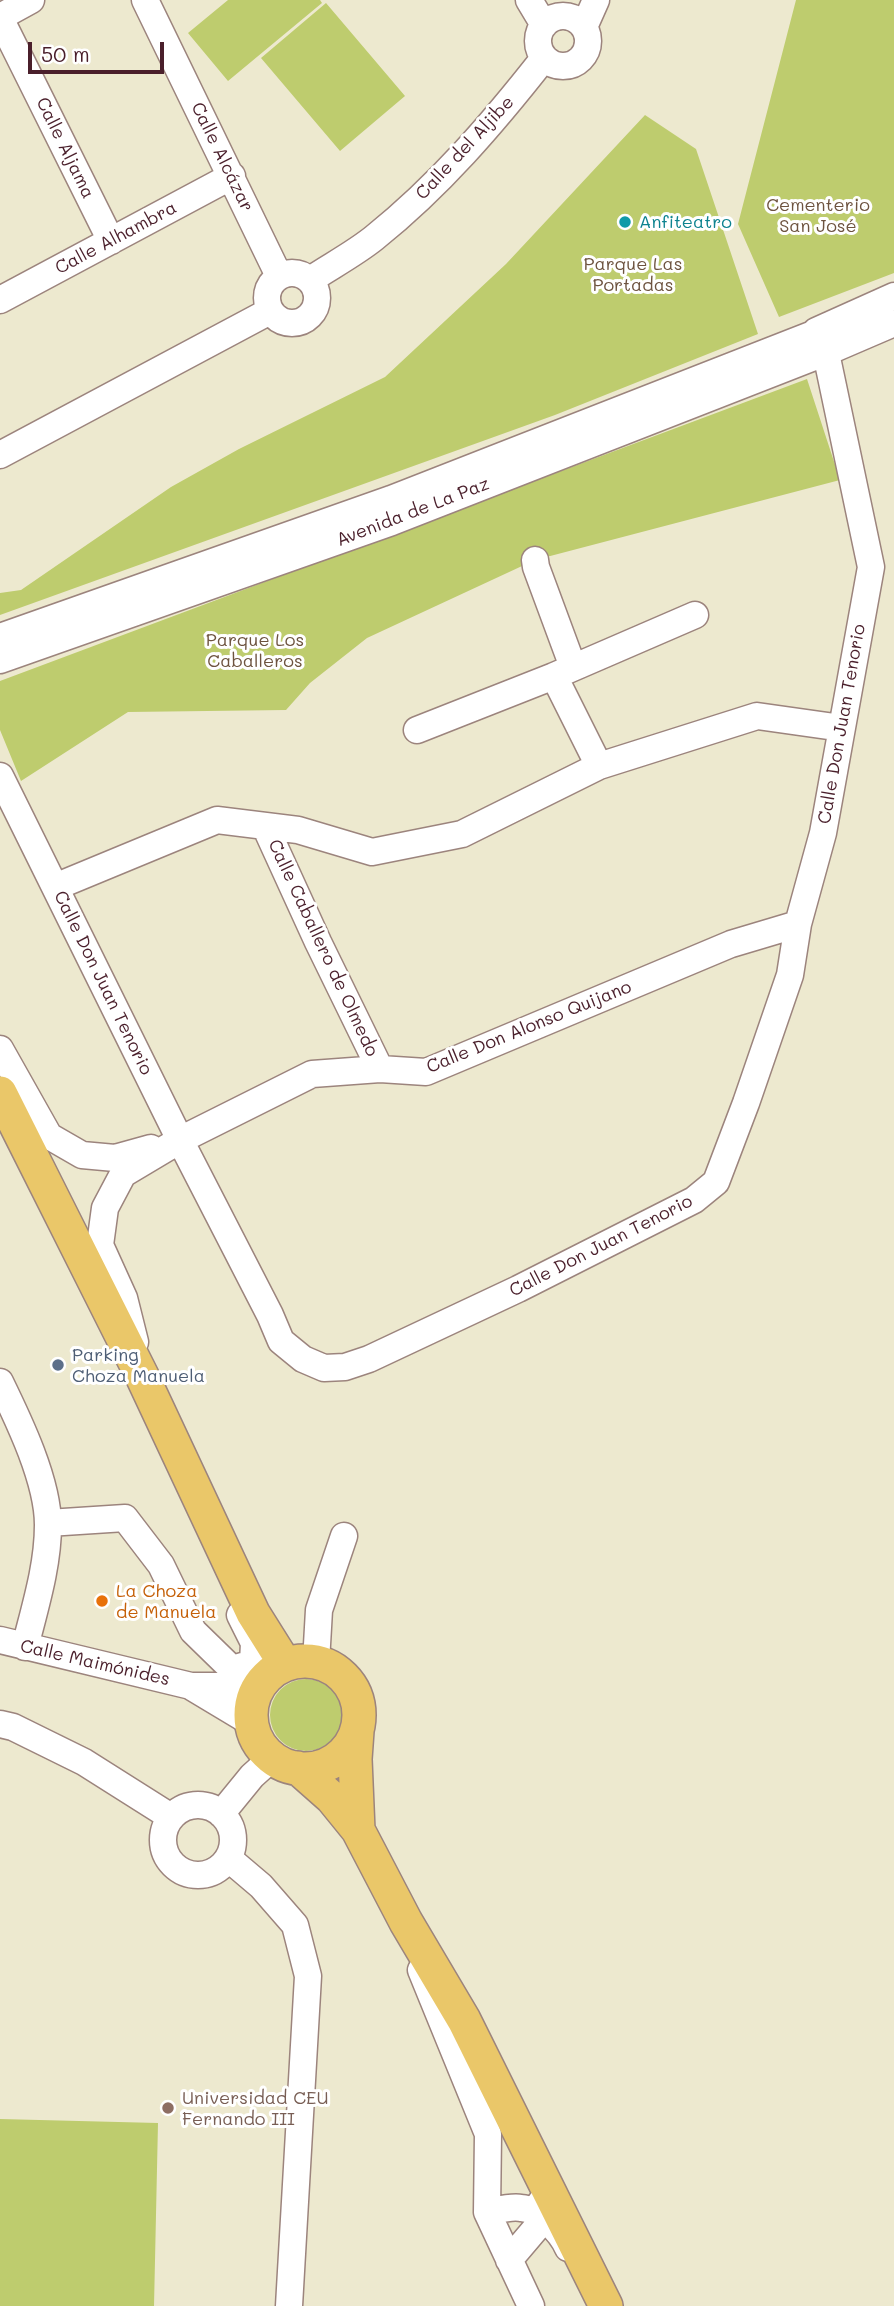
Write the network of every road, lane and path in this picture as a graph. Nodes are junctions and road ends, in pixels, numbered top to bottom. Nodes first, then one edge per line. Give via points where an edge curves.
1 (32, 0) edge
2 (145, 0) edge
3 (529, 0) edge
4 (596, 0) edge
5 (0, 18) edge
6 (578, 22) junction
7 (544, 25) junction
8 (544, 58) junction
9 (232, 176) junction
10 (111, 241) junction
11 (279, 276) junction
12 (310, 280) junction
13 (894, 296) edge
14 (0, 300) edge
15 (270, 311) junction
16 (894, 323) edge
17 (821, 344) junction
18 (0, 455) edge
19 (536, 560) dead end
20 (695, 615) dead end
21 (0, 637) edge
22 (0, 660) edge
23 (563, 672) junction
24 (842, 728) junction
25 (417, 730) dead end
26 (599, 766) junction
27 (0, 776) edge
28 (265, 826) junction
29 (307, 832) junction
30 (283, 864) junction
31 (55, 887) junction
32 (798, 924) junction
33 (0, 1049) edge
34 (380, 1069) junction
35 (0, 1093) edge
36 (180, 1140) junction
37 (143, 1378) junction
38 (0, 1382) edge
39 (159, 1412) junction
40 (48, 1522) junction
41 (344, 1536) dead end
42 (13, 1643) edge
43 (301, 1663) junction
44 (191, 1686) junction
45 (259, 1686) junction
46 (251, 1723) junction
47 (0, 1724) edge
48 (357, 1731) junction
49 (285, 1763) junction
50 (221, 1814) junction
51 (171, 1817) junction
52 (358, 1830) junction
53 (228, 1858) junction
54 (388, 1888) junction
55 (406, 1922) junction
56 (511, 2115) junction
57 (487, 2212) junction
58 (540, 2216) junction
59 (509, 2260) junction
60 (289, 2306) edge
61 (531, 2306) edge
62 (584, 2306) edge
63 (596, 2306) edge
64 (606, 2306) edge

1 - 5 street
2 - 9 street, Calle Alcázar
3 - 7 street
4 - 6 street
5 - 10 street, Calle Aljama
6 - 7 street via 557,17
6 - 8 street via 588,41 580,60 558,66
7 - 8 street via 538,38
8 - 12 street, Calle del Aljibe via 439,182 372,240
9 - 10 street, Calle Alhambra
9 - 11 street, Calle Alcázar
10 - 14 street, Calle Alhambra
11 - 12 street via 296,273
11 - 15 street via 267,297
12 - 15 street via 317,295 310,317 292,324
13 - 17 street, Avenida de La Paz
15 - 18 street
16 - 17 street, Avenida de La Paz
17 - 21 street, Avenida de La Paz
17 - 22 street, Avenida de La Paz via 392,522
17 - 24 street, Calle Don Juan Tenorio via 871,567
19 - 23 street
20 - 23 street
23 - 25 street
23 - 26 street
24 - 26 street via 757,716
24 - 32 street, Calle Don Juan Tenorio via 823,833
26 - 29 street via 462,834 372,852
27 - 31 street, Calle Don Juan Tenorio
28 - 29 street
28 - 30 street, Calle Caballero de Olmedo
28 - 31 street via 217,820
29 - 30 street
30 - 34 street, Calle Caballero de Olmedo
31 - 36 street, Calle Don Juan Tenorio
32 - 34 street, Calle Don Alonso Quijano via 731,944 426,1072
32 - 36 street, Calle Don Juan Tenorio via 790,975 716,1182 694,1200 369,1359 324,1368 303,1359 281,1341
33 - 36 street via 49,1136 82,1155 115,1158
34 - 36 street, Calle Don Alonso Quijano via 312,1074
35 - 37 main road
36 - 37 street via 123,1174 105,1208 100,1245 124,1298
37 - 39 main road
38 - 40 street via 41,1482
39 - 40 street via 202,1537 254,1643 253,1663 232,1669 193,1631 161,1564 125,1518
39 - 43 main road via 253,1613
40 - 42 street via 45,1564
41 - 43 street
42 - 44 street, Calle Maimónides
43 - 45 main road via 271,1673
43 - 48 main road via 333,1668 346,1680 356,1696
44 - 45 street, Calle Maimónides
44 - 46 street, Calle Maimónides
45 - 46 main road
46 - 49 main road via 262,1748
47 - 51 street via 84,1762
48 - 49 main road via 334,1761 317,1768
48 - 52 main road
49 - 50 street via 251,1776
49 - 52 main road via 332,1798
50 - 51 street via 201,1805 179,1810
50 - 53 street via 232,1833
51 - 53 street via 162,1840 170,1863 179,1871 203,1875 214,1872
52 - 54 main road
53 - 60 street via 261,1886 295,1925 307,1976
54 - 55 main road
54 - 57 street via 488,2134
55 - 56 main road via 464,2020
55 - 58 main road via 449,2032
56 - 58 street via 515,2141 541,2195
56 - 64 main road
57 - 58 street via 523,2207
57 - 59 street
58 - 59 street via 537,2227
58 - 62 main road
58 - 63 street via 564,2238
59 - 61 street

